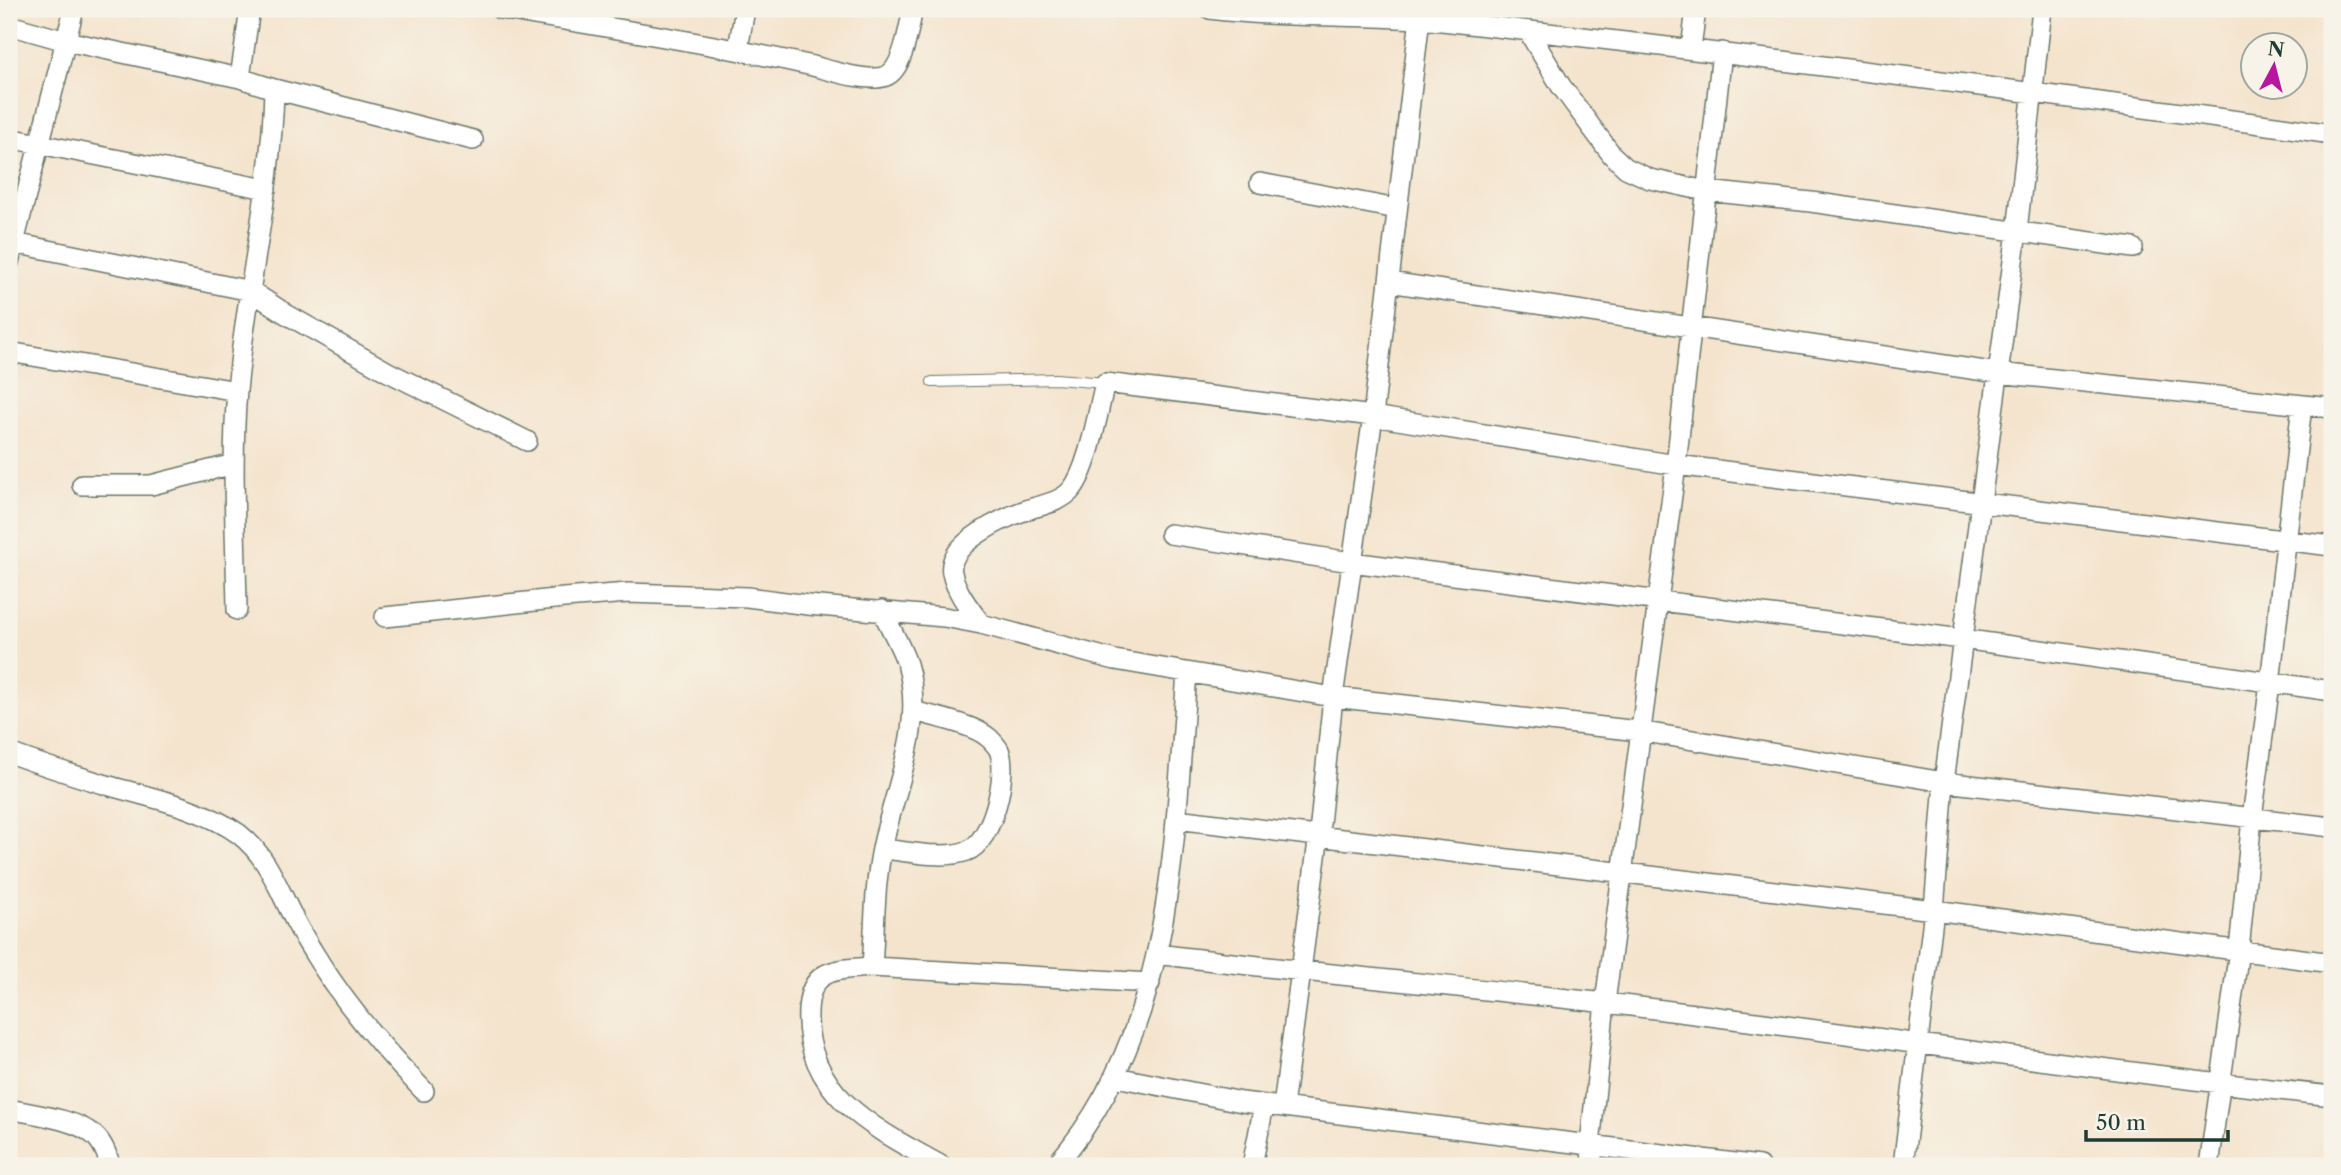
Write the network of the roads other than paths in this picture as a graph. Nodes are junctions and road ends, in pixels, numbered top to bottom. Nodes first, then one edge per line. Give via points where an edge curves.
1 (74, 9) edge
2 (250, 9) edge
3 (500, 9) edge
4 (746, 9) edge
5 (913, 9) edge
6 (1210, 9) edge
7 (1696, 9) edge
8 (2042, 9) edge
9 (1420, 14) edge
10 (9, 25) edge
11 (1528, 31) junction
12 (66, 41) junction
13 (738, 49) junction
14 (1691, 49) junction
15 (1722, 52) junction
16 (240, 78) junction
17 (274, 89) junction
18 (2034, 92) junction
19 (2332, 134) edge
20 (9, 138) edge
21 (473, 140) dead end
22 (39, 143) junction
23 (1260, 183) dead end
24 (266, 189) junction
25 (1706, 191) junction
26 (1398, 209) junction
27 (2017, 231) junction
28 (2133, 248) dead end
29 (10, 249) edge
30 (1389, 282) junction
31 (251, 291) junction
32 (1691, 327) junction
33 (9, 352) edge
34 (1998, 373) junction
35 (932, 382) dead end
36 (1105, 383) junction
37 (237, 391) junction
38 (2302, 405) junction
39 (2332, 408) edge
40 (1373, 416) junction
41 (527, 441) dead end
42 (234, 464) junction
43 (1676, 466) junction
44 (82, 485) dead end
45 (1981, 504) junction
46 (1170, 534) dead end
47 (2287, 541) junction
48 (2332, 546) edge
49 (1351, 562) junction
50 (1657, 598) junction
51 (237, 610) dead end
52 (882, 610) junction
53 (385, 617) dead end
54 (981, 624) junction
55 (1962, 639) junction
56 (1187, 673) junction
57 (2270, 683) junction
58 (2332, 691) edge
59 (1333, 697) junction
60 (914, 710) junction
61 (1639, 731) junction
62 (9, 753) edge
63 (1944, 782) junction
64 (2252, 818) junction
65 (1176, 819) junction
66 (2332, 827) edge
67 (1319, 834) junction
68 (882, 849) junction
69 (1622, 871) junction
70 (1934, 910) junction
71 (2239, 950) junction
72 (1157, 954) junction
73 (2332, 963) edge
74 (872, 967) junction
75 (1301, 972) junction
76 (1150, 983) junction
77 (1605, 1003) junction
78 (1918, 1043) junction
79 (1116, 1077) junction
80 (2219, 1084) junction
81 (424, 1091) dead end
82 (2332, 1096) edge
83 (1273, 1106) junction
84 (9, 1109) edge
85 (1590, 1145) junction
86 (111, 1166) edge
87 (942, 1166) edge
88 (1055, 1166) edge
89 (1252, 1166) edge
90 (1593, 1166) edge
91 (1759, 1166) edge
92 (1903, 1166) edge
93 (2209, 1166) edge

1 - 12 street
2 - 16 street
3 - 13 street
4 - 13 street
5 - 13 street via 900,61 886,77 852,75
6 - 9 street
7 - 14 street
8 - 18 street
9 - 11 street
9 - 26 street
10 - 12 street
11 - 14 street
11 - 25 street via 1588,125 1626,168 1665,184
12 - 16 street
12 - 22 street
14 - 15 street
15 - 18 street
15 - 25 street
16 - 17 street
17 - 21 street
17 - 24 street
18 - 19 street
18 - 27 street
20 - 22 street
22 - 24 street
22 - 29 street
23 - 26 street
24 - 31 street
25 - 27 street
25 - 32 street
26 - 30 street
27 - 28 street
27 - 34 street
29 - 31 street
30 - 32 street
30 - 40 street
31 - 37 street
31 - 41 street via 388,372
32 - 34 street
32 - 43 street
33 - 37 street
34 - 38 street
34 - 45 street
35 - 36 lane via 1056,379
36 - 40 street
36 - 54 street via 1086,455 1067,495 992,526 954,557 955,582
37 - 42 street
38 - 39 street
38 - 47 street
40 - 43 street
40 - 49 street
42 - 44 street via 151,485
42 - 51 street
43 - 45 street
43 - 50 street
45 - 47 street
45 - 55 street
46 - 49 street
47 - 48 street
47 - 57 street
49 - 50 street
49 - 59 street
50 - 55 street
50 - 61 street
52 - 53 street via 747,597 628,593
52 - 54 street
52 - 60 street via 906,664
54 - 56 street via 1115,660
55 - 57 street
55 - 63 street
56 - 59 street
56 - 65 street
57 - 58 street
57 - 64 street
59 - 61 street
59 - 67 street
60 - 68 street
60 - 68 street via 982,732 991,740 1002,762 998,800 980,842 969,851 935,854
61 - 63 street
61 - 69 street
62 - 81 street via 194,812 227,826 247,841 272,872 320,964 387,1052
63 - 64 street
63 - 70 street
64 - 66 street
64 - 71 street
65 - 67 street
65 - 72 street
67 - 69 street
67 - 75 street
68 - 74 street
69 - 70 street
69 - 77 street
70 - 71 street
70 - 78 street
71 - 73 street
71 - 80 street
72 - 75 street
72 - 76 street
74 - 76 street
74 - 87 street via 830,972 814,984 807,1028 814,1056 824,1079 856,1114
75 - 77 street
75 - 83 street
76 - 79 street
77 - 78 street
77 - 85 street
78 - 80 street
78 - 92 street
79 - 83 street
79 - 88 street
80 - 82 street
80 - 93 street
83 - 85 street
83 - 89 street
84 - 86 street via 81,1128 95,1136
85 - 90 street
85 - 91 street

